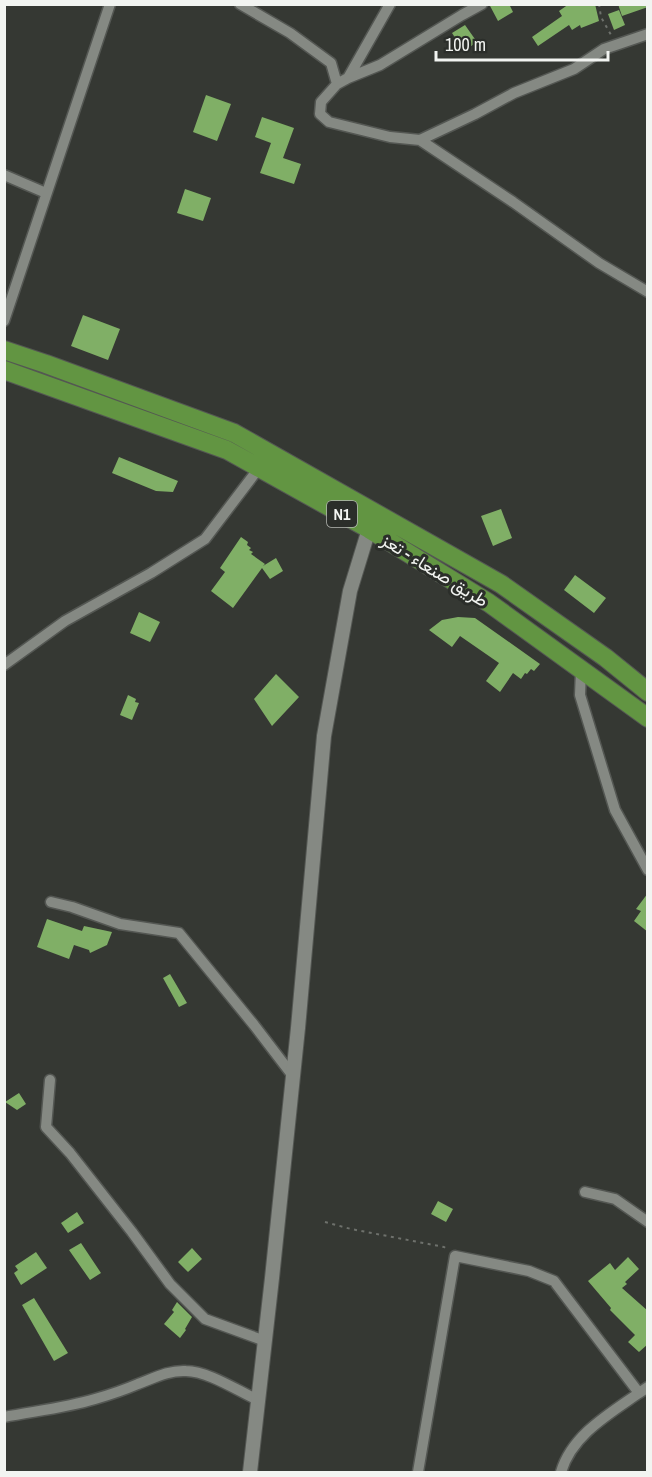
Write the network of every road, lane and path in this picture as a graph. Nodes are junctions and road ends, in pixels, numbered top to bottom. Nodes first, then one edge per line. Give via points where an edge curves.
1 (110, 4) edge
2 (240, 4) edge
3 (390, 4) edge
4 (482, 4) edge
5 (599, 4) edge
6 (648, 34) edge
7 (618, 45) junction
8 (348, 78) junction
9 (337, 84) junction
10 (420, 140) junction
11 (4, 175) edge
12 (46, 193) junction
13 (648, 292) edge
14 (4, 321) edge
15 (4, 350) edge
16 (4, 370) edge
17 (259, 468) junction
18 (369, 529) junction
19 (4, 665) edge
20 (581, 670) junction
21 (648, 692) edge
22 (648, 718) edge
23 (648, 870) edge
24 (51, 902) dead end
25 (293, 1076) junction
26 (50, 1080) dead end
27 (585, 1192) dead end
28 (325, 1222) dead end
29 (648, 1222) edge
30 (455, 1256) junction
31 (265, 1341) junction
32 (643, 1390) edge
33 (258, 1400) junction
34 (4, 1417) edge
35 (250, 1473) edge
36 (418, 1473) edge
37 (561, 1473) edge

1 - 12 street
2 - 9 street via 331,63
3 - 8 street
4 - 8 street via 380,65
5 - 7 path via 601,17
6 - 7 street
7 - 10 street
8 - 9 street
9 - 10 street via 321,102 320,114 329,122
10 - 13 street via 599,263
11 - 12 street
12 - 14 street
15 - 21 highway, طريق صنعاء - تعز / N1 via 234,433 501,584
16 - 17 highway, طريق صنعاء - تعز / N1 via 227,450
17 - 18 highway, طريق صنعاء - تعز / N1
17 - 19 street via 206,539 65,621
18 - 20 highway, طريق صنعاء - تعز / N1 via 489,603
18 - 25 street via 350,591 324,736
20 - 22 highway, طريق صنعاء - تعز / N1
20 - 23 street via 580,695 615,810
24 - 25 street via 120,924 179,933
25 - 31 street
26 - 31 street via 46,1127 84,1170 170,1284 206,1318
27 - 29 street via 615,1199
28 - 30 path via 444,1247
30 - 32 street via 529,1271 554,1281
30 - 36 street
31 - 33 street
32 - 37 street via 591,1428 574,1446
33 - 34 street via 202,1374 177,1371 92,1400
33 - 35 street

